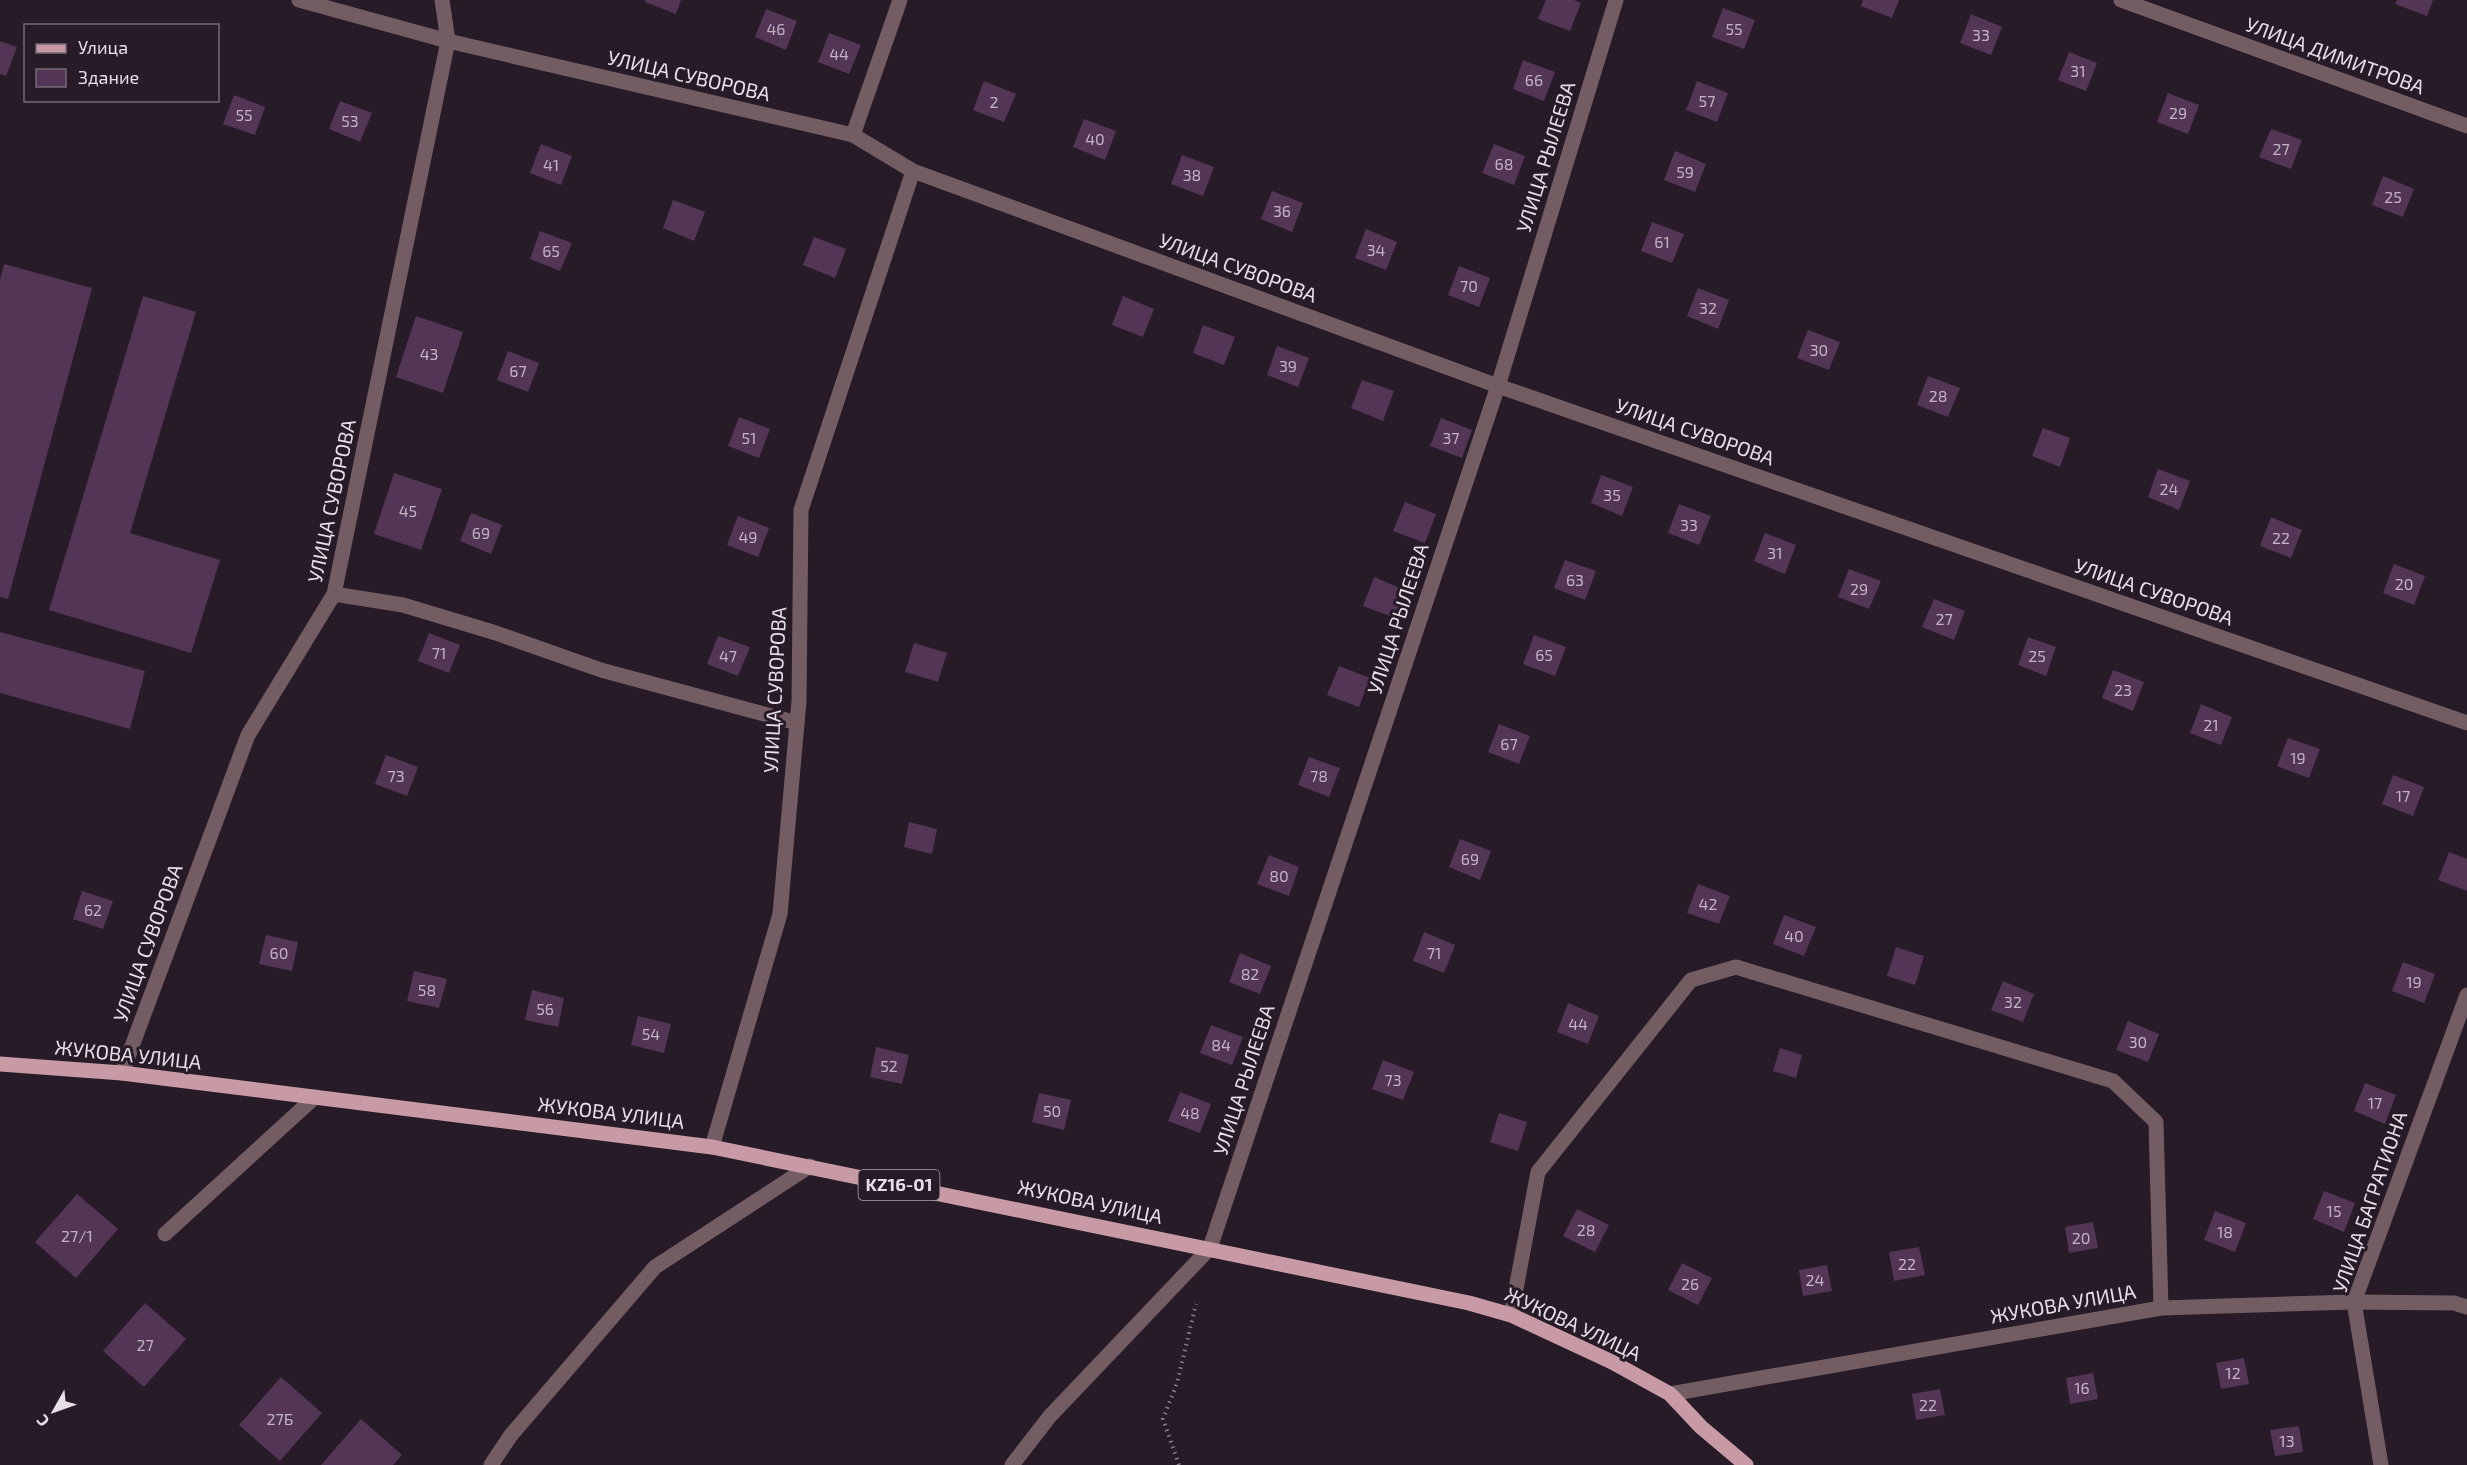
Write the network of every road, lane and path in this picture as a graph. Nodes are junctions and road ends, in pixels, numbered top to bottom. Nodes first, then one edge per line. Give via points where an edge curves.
1 (299, 0) edge
2 (442, 0) edge
3 (900, 0) edge
4 (1616, 0) edge
5 (2121, 0) edge
6 (448, 41) junction
7 (2467, 126) edge
8 (853, 135) junction
9 (913, 171) junction
10 (1498, 386) junction
11 (334, 594) junction
12 (797, 723) junction
13 (2467, 723) edge
14 (2467, 995) edge
15 (0, 1064) edge
16 (122, 1073) junction
17 (315, 1097) junction
18 (712, 1147) junction
19 (810, 1166) junction
20 (165, 1234) dead end
21 (1210, 1248) junction
22 (1199, 1293) dead end
23 (2354, 1302) junction
24 (2467, 1307) edge
25 (2161, 1308) junction
26 (1511, 1315) junction
27 (1670, 1394) junction
28 (491, 1465) edge
29 (1012, 1465) edge
30 (1179, 1465) edge
31 (1746, 1465) edge
32 (2381, 1465) edge

1 - 6 street, УЛИЦА СУВОРОВА
2 - 6 street
3 - 8 street
4 - 10 street, УЛИЦА РЫЛЕЕВА
5 - 7 street, УЛИЦА ДИМИТРОВА
6 - 8 street, УЛИЦА СУВОРОВА
6 - 11 street, УЛИЦА СУВОРОВА
8 - 9 street, УЛИЦА СУВОРОВА
9 - 10 street, УЛИЦА СУВОРОВА
9 - 12 street, УЛИЦА СУВОРОВА via 801,510
10 - 13 street, УЛИЦА СУВОРОВА
10 - 21 street, УЛИЦА РЫЛЕЕВА
11 - 12 street via 403,605 601,670
11 - 16 street, УЛИЦА СУВОРОВА via 248,735
12 - 18 street, УЛИЦА СУВОРОВА via 780,914
14 - 23 street, УЛИЦА БАГРАТИОНА
15 - 16 main road, ЖУКОВА УЛИЦА / KZ16-01
16 - 17 main road, ЖУКОВА УЛИЦА / KZ16-01
17 - 18 main road, ЖУКОВА УЛИЦА / KZ16-01
17 - 20 street
18 - 19 main road, ЖУКОВА УЛИЦА / KZ16-01
19 - 21 main road, ЖУКОВА УЛИЦА / KZ16-01
19 - 28 street via 655,1267 511,1435
21 - 26 main road, ЖУКОВА УЛИЦА / KZ16-01
21 - 29 street via 1050,1416
22 - 30 path via 1177,1383 1162,1419
23 - 24 street, ЖУКОВА УЛИЦА via 2454,1303
23 - 25 street, ЖУКОВА УЛИЦА
23 - 32 street, УЛИЦА БАГРАТИОНА
25 - 26 street via 2156,1122 2113,1081 1736,967 1691,980 1538,1172
25 - 27 street, ЖУКОВА УЛИЦА
26 - 27 main road, ЖУКОВА УЛИЦА / KZ16-01
27 - 31 main road, ЖУКОВА УЛИЦА / KZ16-01

